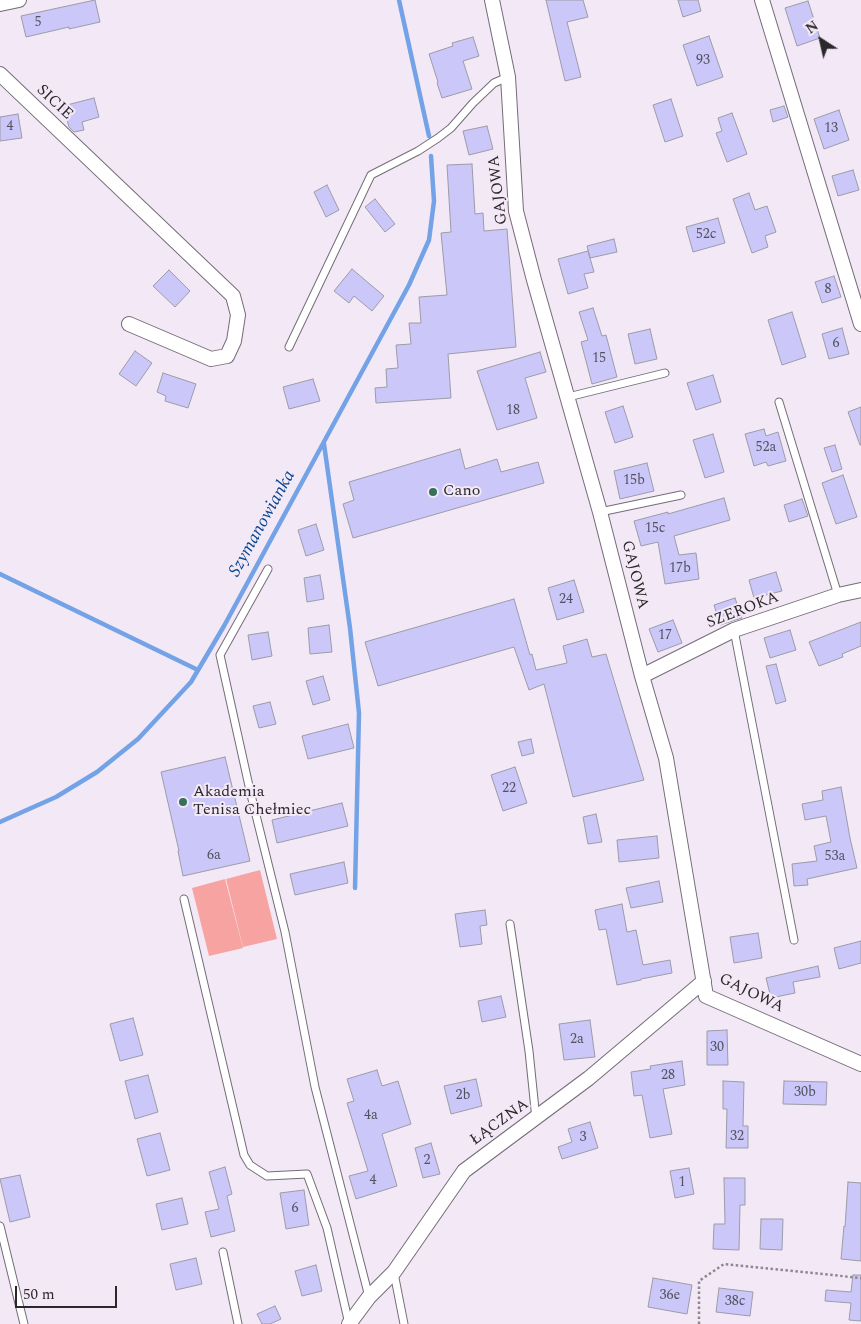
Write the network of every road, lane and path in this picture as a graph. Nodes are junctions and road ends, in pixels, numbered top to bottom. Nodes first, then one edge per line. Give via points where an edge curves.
1 (19, 0) edge
2 (492, 0) edge
3 (762, 0) edge
4 (0, 4) edge
5 (0, 74) edge
6 (508, 76) junction
7 (129, 324) dead end
8 (861, 324) edge
9 (289, 347) dead end
10 (665, 373) dead end
11 (568, 397) junction
12 (779, 402) dead end
13 (680, 495) dead end
14 (600, 512) junction
15 (268, 569) dead end
16 (861, 590) edge
17 (838, 595) junction
18 (734, 630) junction
19 (642, 676) junction
20 (184, 900) dead end
21 (510, 924) dead end
22 (794, 940) dead end
23 (704, 981) junction
24 (861, 1064) edge
25 (536, 1119) junction
26 (0, 1226) edge
27 (223, 1252) dead end
28 (394, 1272) junction
29 (861, 1278) edge
30 (369, 1297) junction
31 (24, 1324) edge
32 (238, 1324) edge
33 (349, 1324) edge
34 (404, 1324) edge
35 (699, 1324) edge

1 - 4 street
2 - 6 street, GAJOWA
3 - 8 street
5 - 7 street, SICIE via 233,296 238,315 234,341 227,356 211,359
6 - 9 lane via 494,84 438,138 371,174
6 - 11 street, GAJOWA via 516,211
10 - 11 lane
11 - 14 street, GAJOWA
12 - 17 lane
13 - 14 lane
14 - 19 street, GAJOWA
15 - 30 lane via 220,655 285,932 315,1087
16 - 17 street, SZEROKA
17 - 18 street, SZEROKA
18 - 19 street, SZEROKA
18 - 22 lane
19 - 23 street, GAJOWA via 666,758
20 - 33 lane via 244,1155 250,1165 266,1176 307,1174 326,1228
21 - 25 lane
23 - 24 street, GAJOWA via 706,996
23 - 25 street, ŁĄCZNA
25 - 28 street, ŁĄCZNA via 464,1171
26 - 31 lane
27 - 32 lane
28 - 30 street, ŁĄCZNA
28 - 34 lane
29 - 35 path via 724,1264 699,1281
30 - 33 street, ŁĄCZNA

